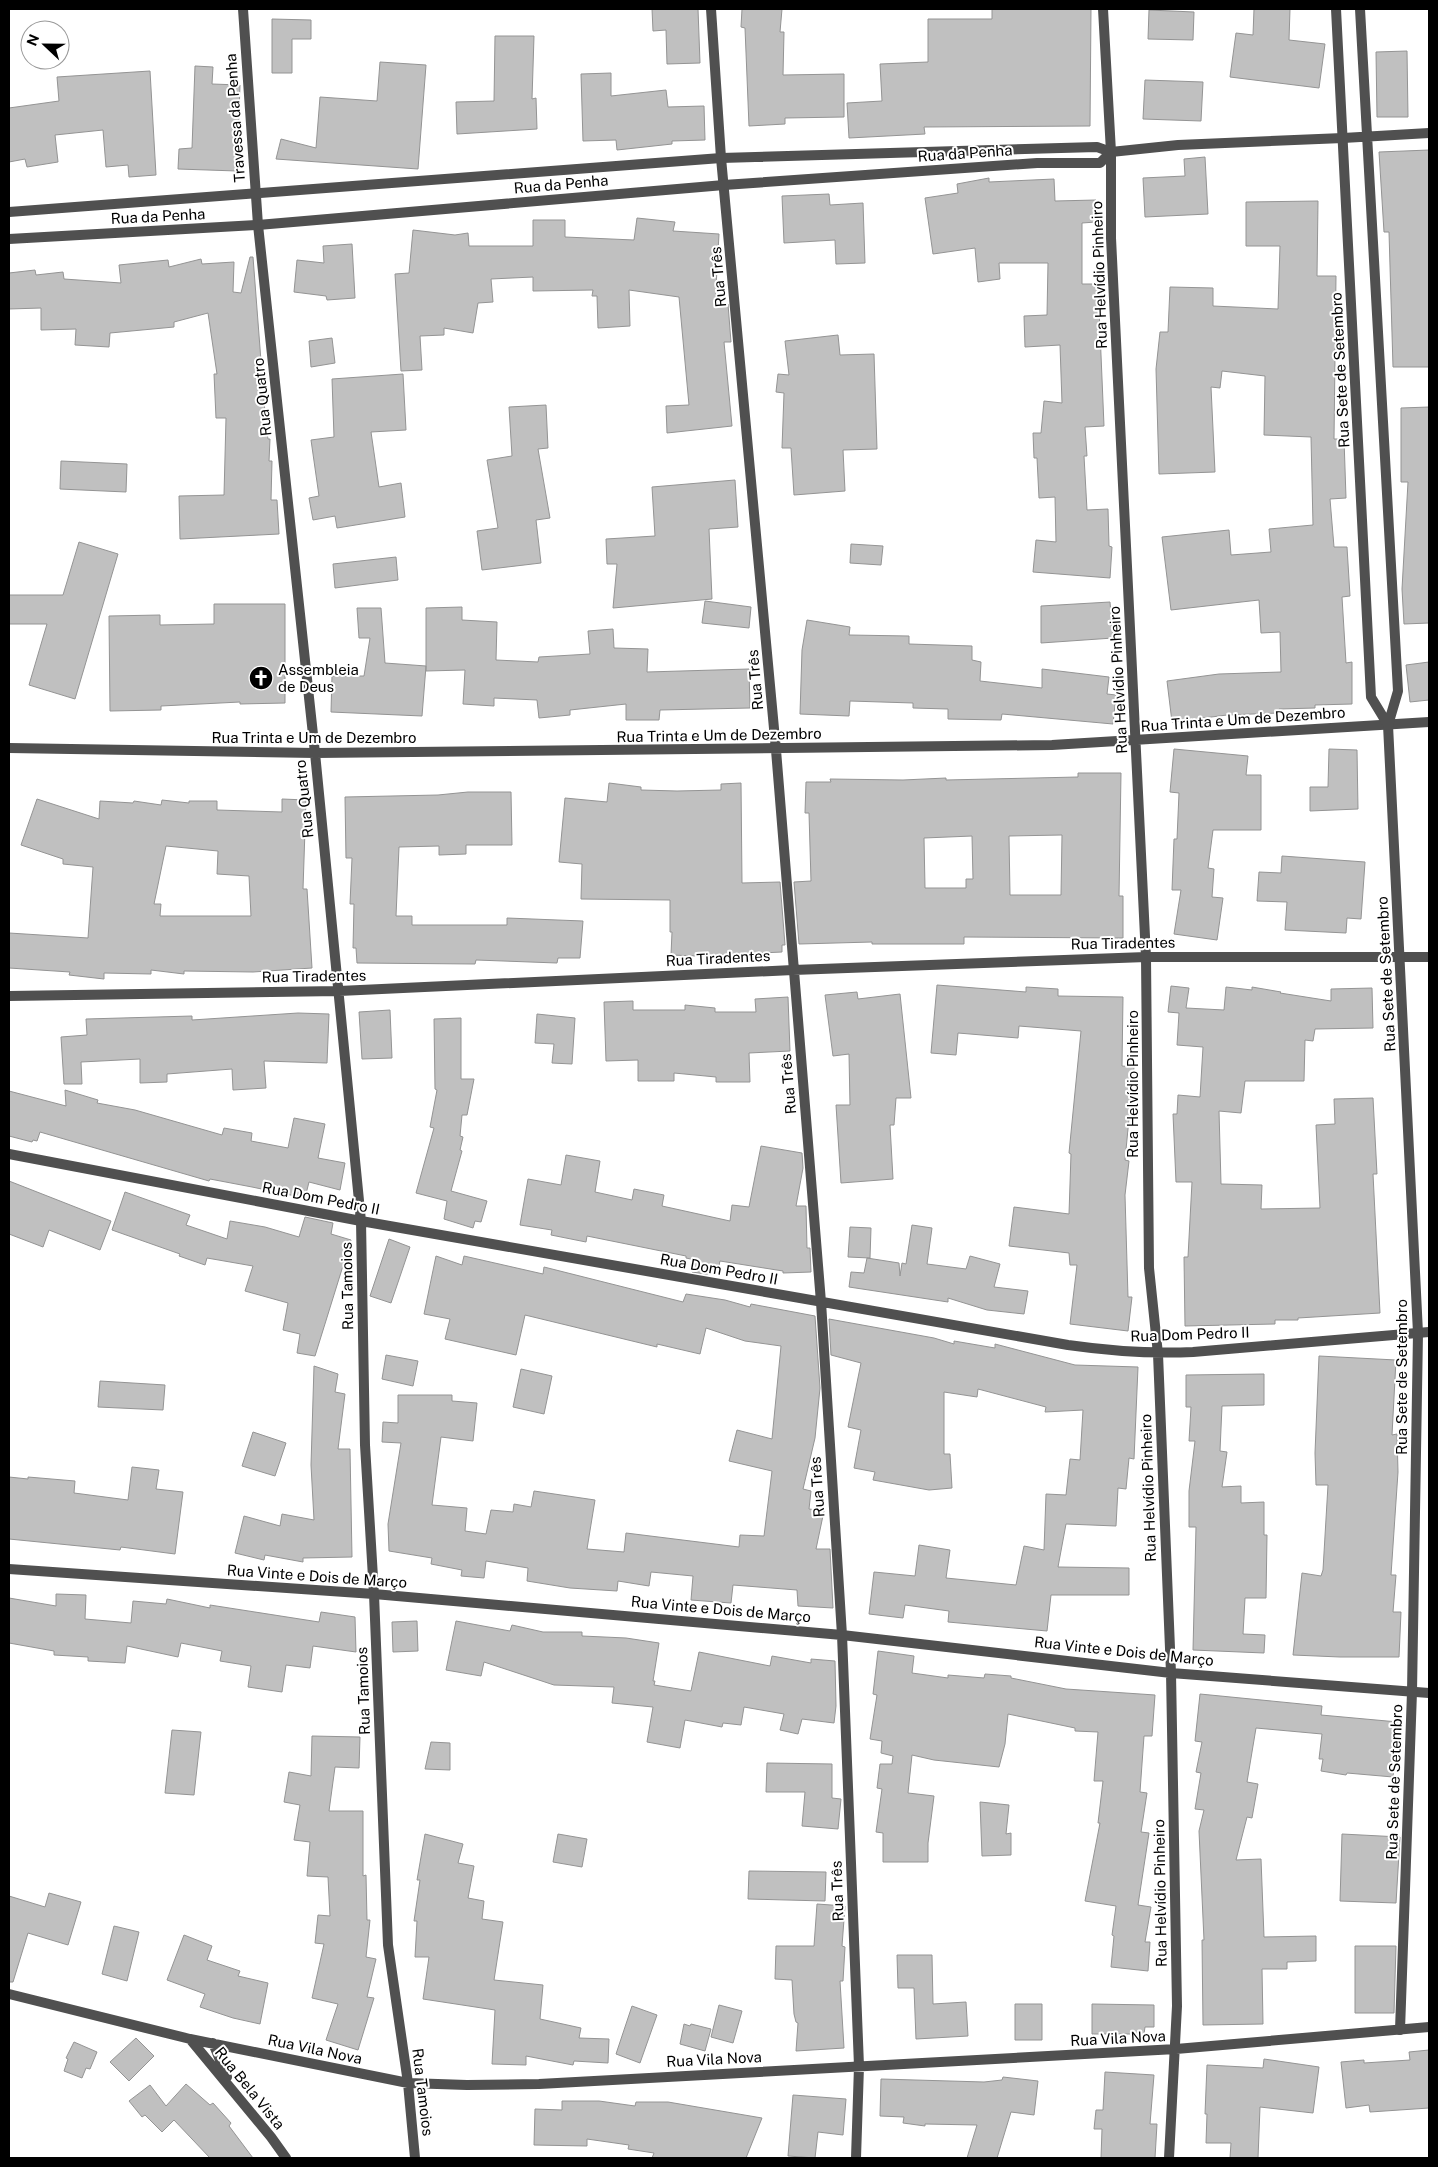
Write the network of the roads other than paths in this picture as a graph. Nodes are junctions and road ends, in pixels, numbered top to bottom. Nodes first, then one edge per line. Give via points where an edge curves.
1 (243, 9) edge
2 (711, 9) edge
3 (1103, 9) edge
4 (1336, 9) edge
5 (1360, 9) edge
6 (1429, 133) edge
7 (1368, 137) junction
8 (1343, 138) junction
9 (1112, 152) junction
10 (722, 158) junction
11 (724, 185) junction
12 (255, 194) junction
13 (9, 212) edge
14 (258, 225) junction
15 (9, 239) edge
16 (1429, 722) edge
17 (1388, 725) junction
18 (1137, 742) junction
19 (9, 748) edge
20 (776, 750) junction
21 (315, 754) junction
22 (1146, 957) junction
23 (1400, 957) junction
24 (1429, 957) edge
25 (793, 970) junction
26 (339, 991) junction
27 (9, 996) edge
28 (9, 1154) edge
29 (361, 1221) junction
30 (821, 1302) junction
31 (1429, 1332) edge
32 (1418, 1333) junction
33 (1158, 1354) junction
34 (9, 1569) edge
35 (374, 1594) junction
36 (842, 1635) junction
37 (1171, 1672) junction
38 (1412, 1692) junction
39 (1429, 1693) edge
40 (9, 1994) edge
41 (1429, 2027) edge
42 (1400, 2030) junction
43 (190, 2039) junction
44 (212, 2043) junction
45 (1176, 2050) junction
46 (858, 2066) junction
47 (408, 2083) junction
48 (231, 2087) junction
49 (286, 2158) edge
50 (415, 2158) edge
51 (856, 2158) edge
52 (1169, 2158) edge

1 - 12 street, Travessa da Penha
2 - 10 street, Rua Três
3 - 9 street, Rua Helvídio Pinheiro
4 - 8 street, Rua Sete de Setembro
5 - 7 street, Rua Sete de Setembro
6 - 7 street, Rua da Penha
7 - 8 street, Rua da Penha
7 - 17 street, Rua Sete de Setembro via 1398,691
8 - 9 street, Rua da Penha via 1178,145
8 - 17 street, Rua Sete de Setembro via 1371,697
9 - 10 street, Rua da Penha via 1097,147
9 - 11 street, Rua da Penha via 1100,163 1036,163
9 - 18 street, Rua Helvídio Pinheiro via 1111,238
10 - 11 street, Rua Três
10 - 12 street, Rua da Penha
11 - 14 street, Rua da Penha
11 - 20 street, Rua Três
12 - 13 street, Rua da Penha
12 - 14 street, Travessa da Penha
14 - 15 street, Rua da Penha
14 - 21 street, Rua Quatro
16 - 17 street, Rua Trinta e Um de Dezembro
17 - 18 street, Rua Trinta e Um de Dezembro
17 - 23 street, Rua Sete de Setembro
18 - 20 street, Rua Trinta e Um de Dezembro
18 - 22 street, Rua Helvídio Pinheiro
19 - 21 street, Rua Trinta e Um de Dezembro
20 - 21 street, Rua Trinta e Um de Dezembro
20 - 25 street, Rua Três
21 - 26 street, Rua Quatro
22 - 23 street, Rua Tiradentes
22 - 25 street, Rua Tiradentes
22 - 33 street, Rua Helvídio Pinheiro via 1148,1268
23 - 24 street, Rua Tiradentes
23 - 32 street, Rua Sete de Setembro
25 - 26 street, Rua Tiradentes
25 - 30 street, Rua Três
26 - 27 street, Rua Tiradentes
26 - 29 street, Rua Quatro
28 - 29 street, Rua Dom Pedro II
29 - 30 street, Rua Dom Pedro II
29 - 35 street, Rua Tamoios via 365,1445
30 - 33 street, Rua Dom Pedro II via 1068,1346
30 - 36 street, Rua Três
31 - 32 street, Rua Dom Pedro II
32 - 33 street, Rua Dom Pedro II
32 - 38 street, Rua Sete de Setembro
33 - 37 street, Rua Helvídio Pinheiro
34 - 35 street, Rua Vinte e Dois de Março
35 - 36 street, Rua Vinte e Dois de Março
35 - 47 street, Rua Tamoios via 388,1945
36 - 37 street, Rua Vinte e Dois de Março
36 - 46 street, Rua Três
37 - 38 street, Rua Vinte e Dois de Março
37 - 45 street, Rua Helvídio Pinheiro
38 - 39 street, Rua Vinte e Dois de Março
38 - 42 street, Rua Sete de Setembro
40 - 43 street, Rua Vila Nova
41 - 42 street, Rua Vila Nova
42 - 45 street, Rua Vila Nova
43 - 44 street, Rua Vila Nova
43 - 48 street, Rua Bela Vista
44 - 47 street, Rua Vila Nova
44 - 48 street
45 - 46 street, Rua Vila Nova
45 - 52 street, Rua Helvídio Pinheiro
46 - 47 street, Rua Vila Nova via 538,2084 467,2086
46 - 51 street, Rua Três
47 - 50 street, Rua Tamoios
48 - 49 street, Rua Bela Vista

